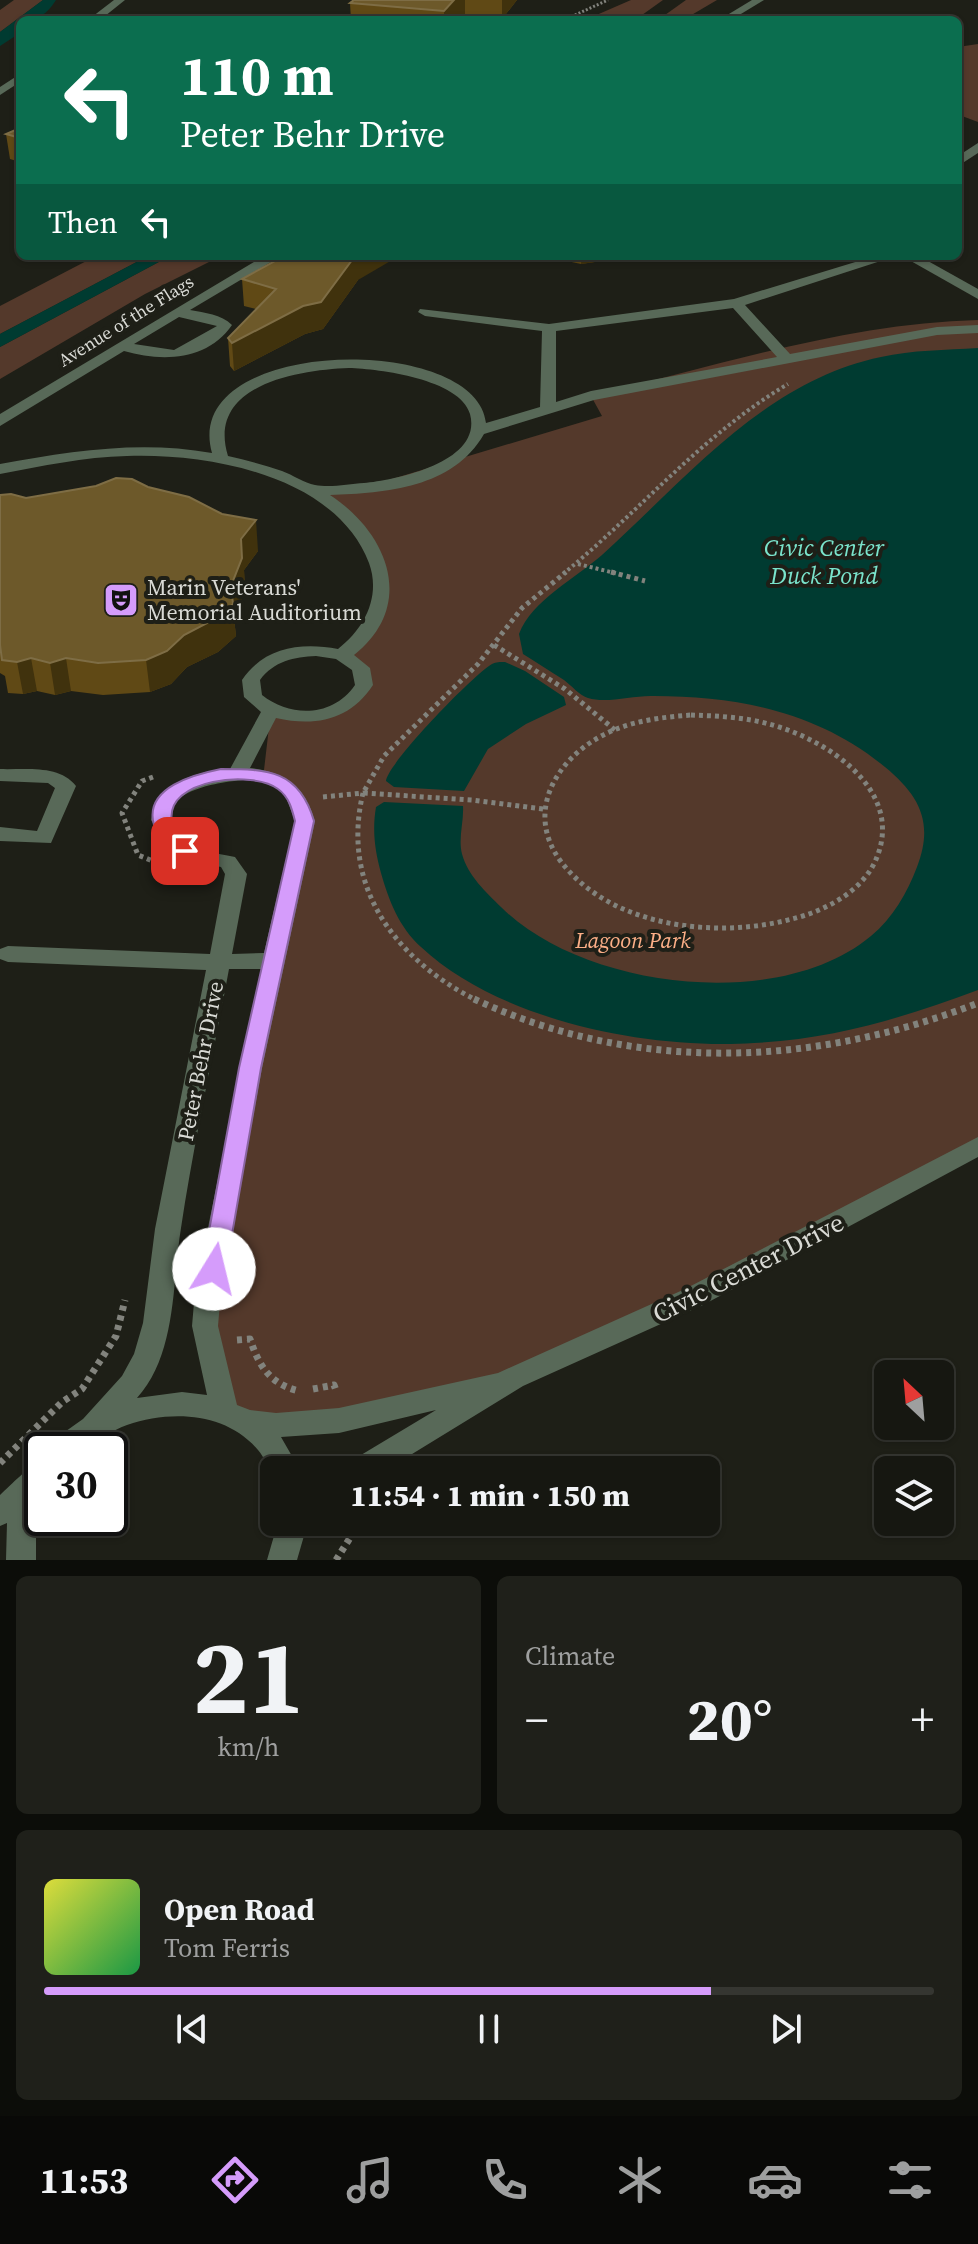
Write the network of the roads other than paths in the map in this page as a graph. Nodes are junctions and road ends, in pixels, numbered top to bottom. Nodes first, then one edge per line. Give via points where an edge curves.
1 (120, 0) edge
2 (758, 1) edge
3 (98, 16) edge
4 (731, 16) edge
5 (267, 260) edge
6 (876, 260) edge
7 (916, 260) edge
8 (978, 295) edge
9 (736, 303) junction
10 (178, 312) junction
11 (425, 312) dead end
12 (549, 328) junction
13 (978, 329) edge
14 (124, 346) junction
15 (786, 358) junction
16 (548, 410) junction
17 (0, 421) edge
18 (478, 431) junction
19 (222, 461) junction
20 (0, 469) edge
21 (313, 490) junction
22 (342, 655) junction
23 (271, 710) junction
24 (237, 774) junction
25 (0, 775) edge
26 (0, 834) edge
27 (8, 954) dead end
28 (219, 961) junction
29 (275, 961) junction
30 (978, 1146) edge
31 (513, 1378) junction
32 (235, 1417) junction
33 (94, 1425) junction
34 (85, 1432) edge
35 (277, 1456) edge
36 (384, 1456) edge
37 (24, 1491) edge
38 (24, 1511) edge
39 (0, 1513) edge
40 (291, 1536) edge
41 (21, 1560) edge
42 (282, 1560) edge

1 - 3 street
2 - 4 street
5 - 10 street, Avenue of the Flags
6 - 9 street
7 - 8 street
9 - 12 street
9 - 15 street
10 - 14 street, Avenue of the Flags
10 - 14 street via 225,325 177,356
11 - 12 street
12 - 16 street
13 - 15 street via 937,331
14 - 17 street, Avenue of the Flags
15 - 16 street via 591,396
16 - 18 street
18 - 19 street via 472,404 438,379 383,365 327,365 273,376 233,399 216,425
18 - 21 street via 459,456 430,473 387,485
19 - 20 street via 132,451
19 - 21 street via 274,473
21 - 22 street via 354,520 371,543 382,576 375,621
22 - 23 street via 301,651 263,664 250,688
22 - 23 street via 364,676 360,694 352,701 314,716
23 - 24 street
24 - 28 street, Peter Behr Drive via 181,786 163,813 168,833 185,851 228,862 236,874
24 - 29 street, Peter Behr Drive via 284,784 299,800 305,821
25 - 26 street via 53,777 66,786 44,838
27 - 28 street
28 - 29 street
28 - 33 street, Peter Behr Drive via 151,1340 132,1384
29 - 32 street via 208,1291 205,1326
30 - 31 street, Civic Center Drive via 694,1297
31 - 32 street, Civic Center Drive via 321,1424 270,1426
31 - 36 street, Civic Center Drive
32 - 33 street, Civic Center Drive via 199,1405 145,1405
32 - 35 street via 266,1439
33 - 34 street
37 - 39 street
38 - 41 street
40 - 42 street

